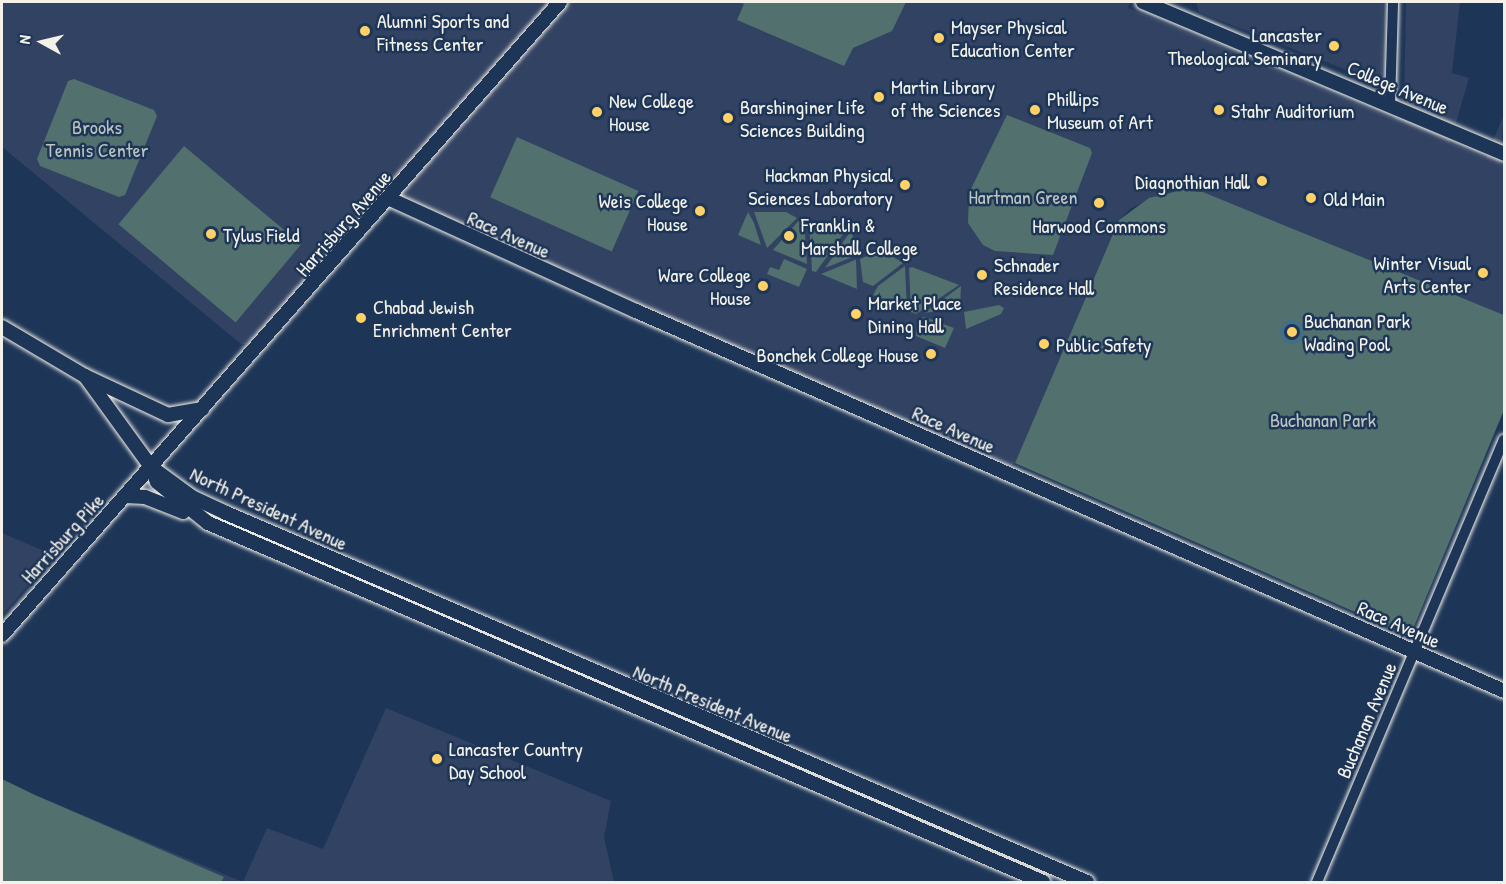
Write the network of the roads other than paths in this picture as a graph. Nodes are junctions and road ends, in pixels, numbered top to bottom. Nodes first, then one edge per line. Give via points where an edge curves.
1 (560, 2) edge
2 (1143, 2) edge
3 (1393, 2) edge
4 (1390, 105) junction
5 (1504, 154) edge
6 (390, 199) junction
7 (2, 327) edge
8 (85, 376) junction
9 (204, 408) junction
10 (1504, 440) edge
11 (151, 467) junction
12 (125, 496) junction
13 (208, 523) junction
14 (2, 635) edge
15 (1414, 652) junction
16 (1504, 691) edge
17 (1043, 882) edge
18 (1087, 882) edge
19 (1317, 882) edge

1 - 6 main road, Harrisburg Avenue
2 - 4 main road, College Avenue
3 - 4 street
4 - 5 main road, College Avenue
6 - 9 main road, Harrisburg Avenue
6 - 15 main road, Race Avenue
7 - 8 main road
8 - 9 main road via 168,415 187,415
8 - 11 main road
9 - 11 main road, Harrisburg Avenue
10 - 15 street, Buchanan Avenue
11 - 12 main road, Harrisburg Pike
11 - 13 main road, North President Avenue via 168,494
11 - 18 main road, North President Avenue via 192,497 226,513
12 - 13 main road via 151,498
12 - 14 main road, Harrisburg Pike
13 - 17 main road, North President Avenue
15 - 16 main road, Race Avenue
15 - 19 street, Buchanan Avenue

